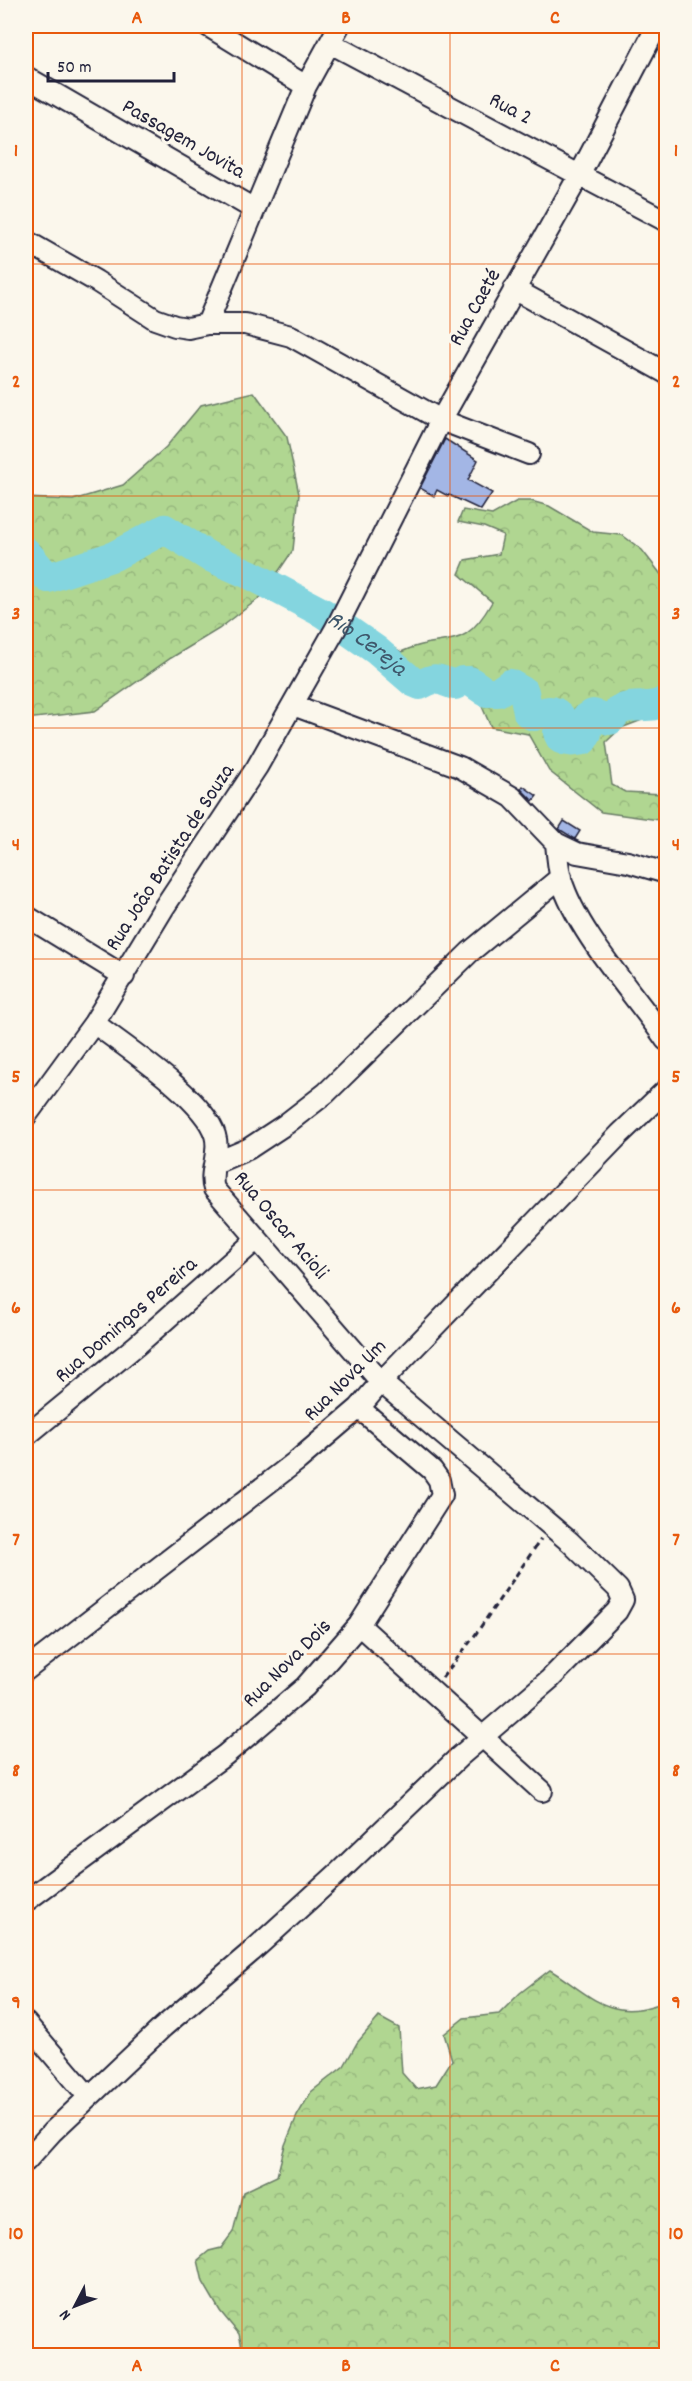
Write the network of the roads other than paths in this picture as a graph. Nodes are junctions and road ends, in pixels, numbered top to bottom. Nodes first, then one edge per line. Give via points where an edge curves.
1 (208, 26) edge
2 (339, 26) edge
3 (657, 26) edge
4 (330, 44) junction
5 (26, 76) edge
6 (306, 86) junction
7 (580, 174) junction
8 (254, 209) junction
9 (666, 221) edge
10 (26, 241) edge
11 (514, 289) junction
12 (207, 324) junction
13 (666, 374) edge
14 (441, 420) junction
15 (529, 454) dead end
16 (339, 622) joint
17 (292, 705) junction
18 (556, 843) junction
19 (666, 873) edge
20 (561, 877) junction
21 (26, 916) edge
22 (124, 976) junction
23 (94, 1023) junction
24 (666, 1040) edge
25 (666, 1090) edge
26 (26, 1116) edge
27 (215, 1163) junction
28 (256, 1239) junction
29 (381, 1382) junction
30 (359, 1408) junction
31 (26, 1436) edge
32 (359, 1625) junction
33 (26, 1670) edge
34 (482, 1736) junction
35 (542, 1791) dead end
36 (26, 1901) edge
37 (26, 2023) edge
38 (88, 2096) junction
39 (26, 2161) edge

1 - 6 street
2 - 4 street, Passagem Jovita
3 - 7 street, Rua Caeté
4 - 6 street, Passagem Jovita
4 - 7 street, Rua 2
5 - 8 street, Passagem Jovita
6 - 8 street, Passagem Jovita
7 - 9 street, Rua 2
7 - 11 street, Rua Caeté
8 - 12 street, Passagem Jovita
10 - 12 street via 156,319 182,327
11 - 13 street
11 - 14 street, Rua Caeté
12 - 14 street via 245,324 291,336
14 - 15 street
14 - 16 street, Rua Caeté
16 - 17 street, Rua João Batista de Souza
17 - 18 street via 460,767 512,797
17 - 22 street, Rua João Batista de Souza
18 - 19 street via 577,853
18 - 20 street
20 - 24 street via 594,940
20 - 27 street via 470,952 326,1093 248,1149
21 - 22 street
22 - 23 street, Rua João Batista de Souza
23 - 26 street, Rua João Batista de Souza
23 - 27 street, Rua Oscar Acioli via 203,1113 216,1136
25 - 29 street, Rua Nova Um
27 - 28 street, Rua Oscar Acioli via 214,1189
28 - 29 street, Rua Oscar Acioli
28 - 31 street, Rua Domingos Pereira via 138,1345
29 - 30 street, Rua Nova Um
29 - 34 street, Rua Oscar Acioli via 550,1525 618,1590 623,1600 617,1611 557,1671
30 - 32 street, Rua Nova Dois via 432,1470 440,1480 442,1495
30 - 33 street, Rua Nova Um via 298,1460
32 - 34 street
32 - 36 street, Rua Nova Dois via 305,1687 275,1714
34 - 35 street
34 - 38 street via 337,1874
37 - 38 street
38 - 39 street

